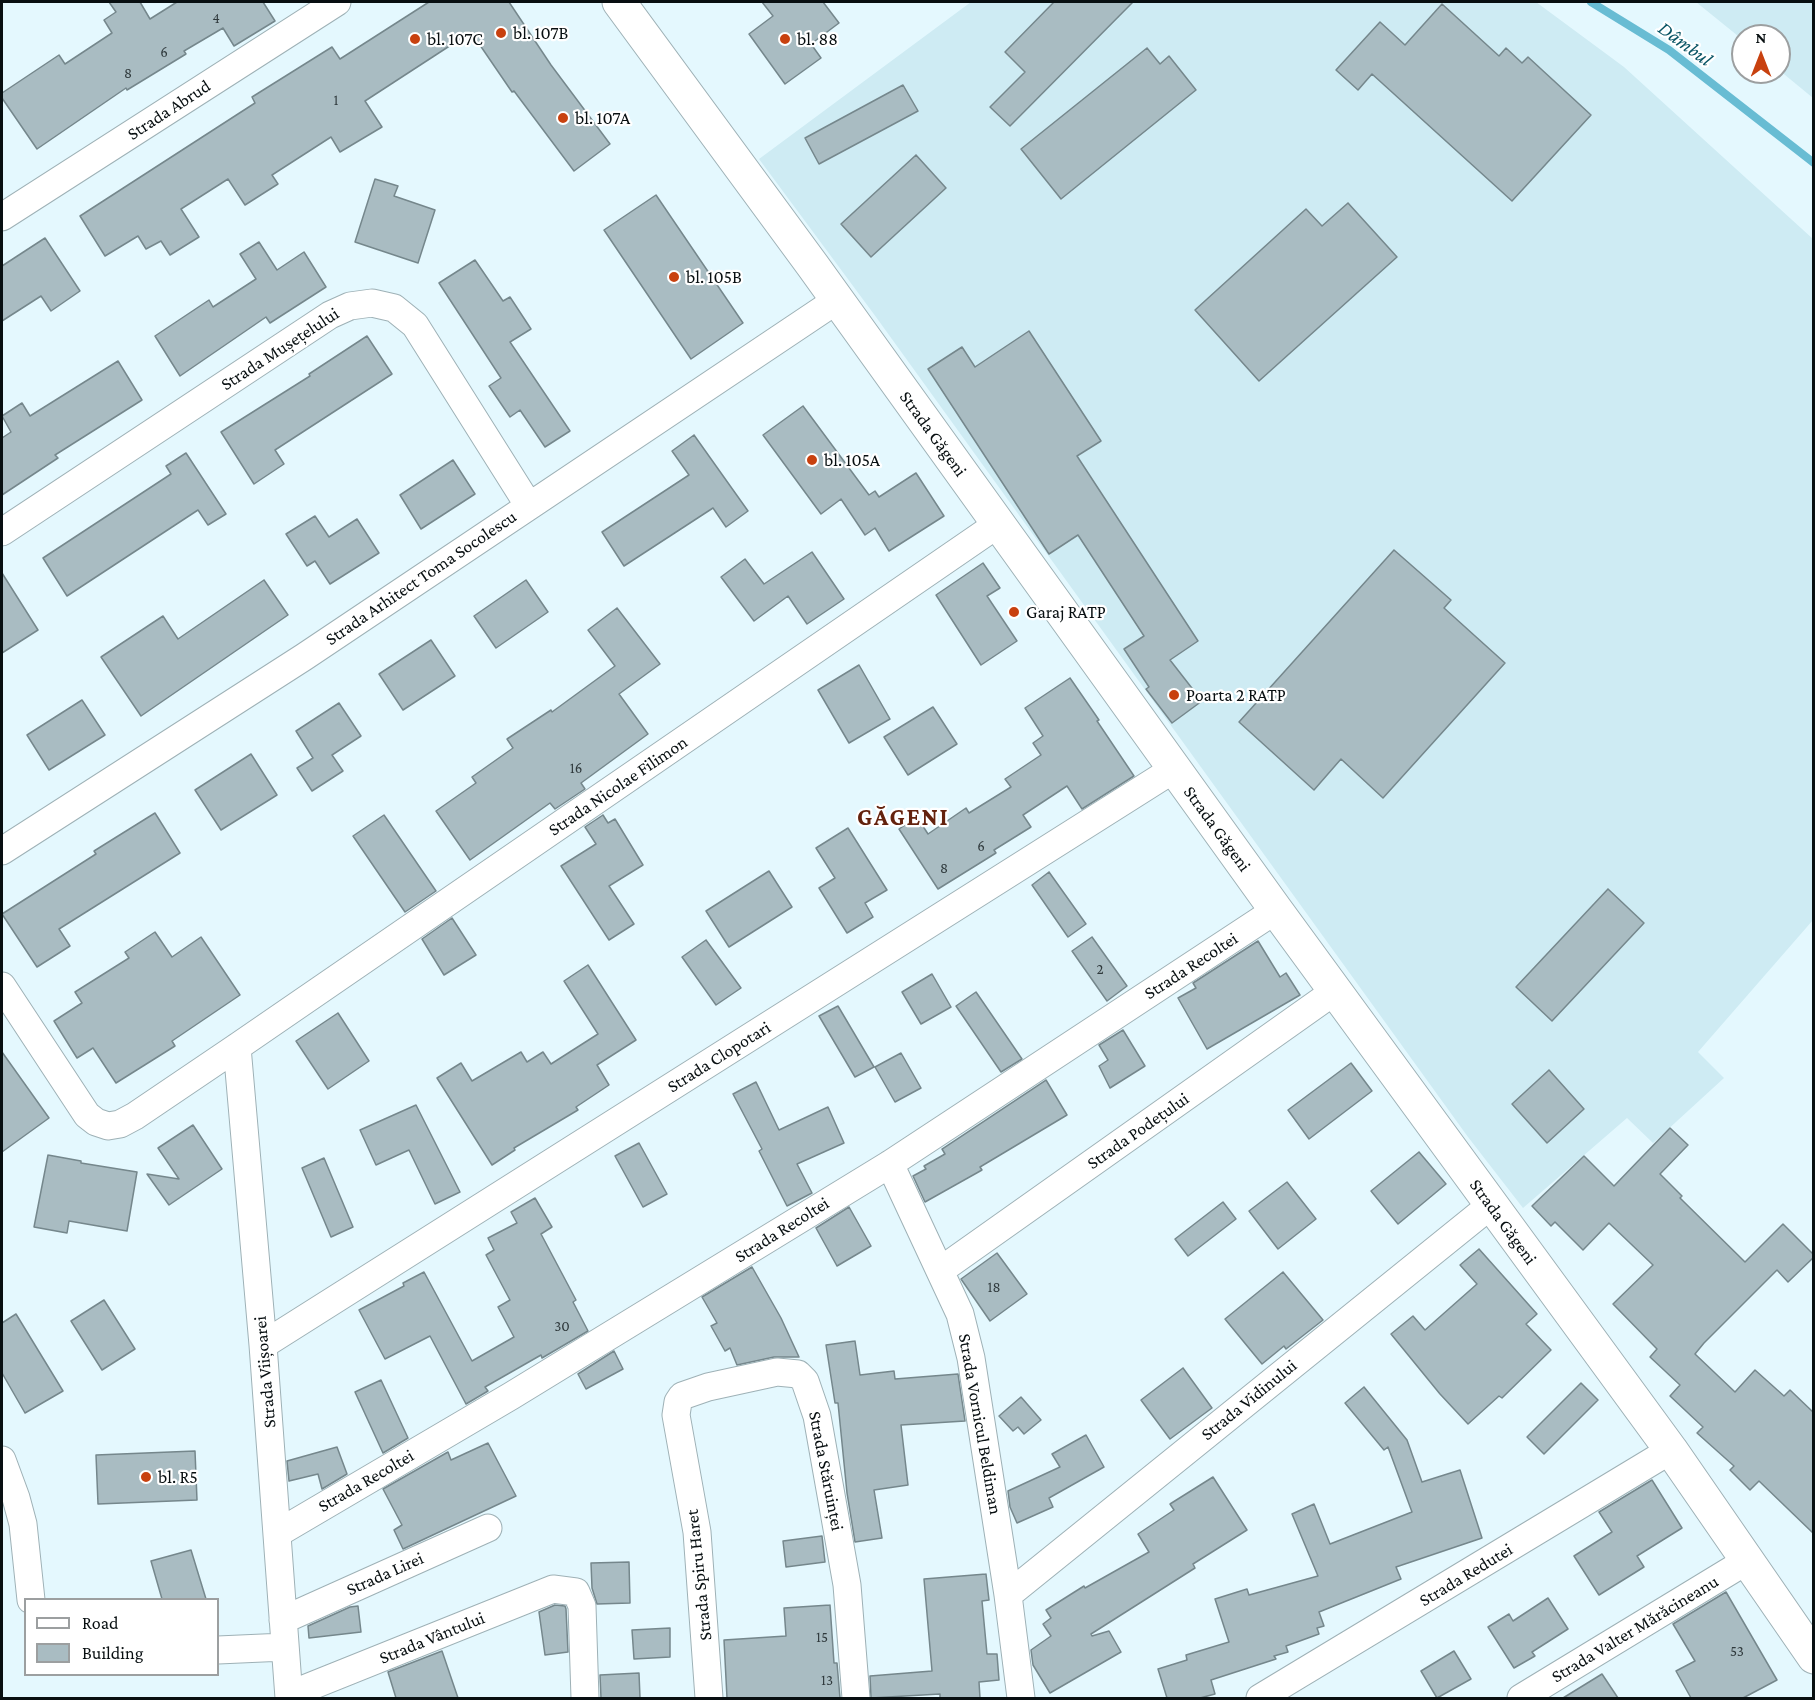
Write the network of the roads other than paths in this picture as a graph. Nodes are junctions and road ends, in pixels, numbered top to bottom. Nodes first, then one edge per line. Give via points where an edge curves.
1 (337, 2) edge
2 (619, 2) edge
3 (2, 217) edge
4 (837, 300) junction
5 (530, 506) junction
6 (998, 524) junction
7 (2, 532) edge
8 (1174, 769) junction
9 (2, 851) edge
10 (1276, 910) junction
11 (2, 986) edge
12 (1335, 991) junction
13 (237, 1047) junction
14 (890, 1164) junction
15 (1491, 1205) junction
16 (941, 1270) junction
17 (264, 1345) junction
18 (678, 1402) joint
19 (1671, 1450) junction
20 (2, 1460) edge
21 (488, 1527) dead end
22 (278, 1533) junction
23 (1748, 1560) junction
24 (1008, 1595) junction
25 (31, 1598) edge
26 (283, 1620) junction
27 (285, 1647) junction
28 (219, 1650) edge
29 (1814, 1657) edge
30 (289, 1697) edge
31 (585, 1698) edge
32 (709, 1698) edge
33 (856, 1698) edge
34 (1021, 1698) edge
35 (1260, 1698) edge
36 (1521, 1698) edge

1 - 3 street, Strada Abrud
2 - 4 main road, Strada Găgeni
4 - 5 street, Strada Arhitect Toma Socolescu
4 - 6 main road, Strada Găgeni
5 - 7 street, Strada Mușețelului via 415,325 394,308 372,303 350,306 330,315
5 - 9 street, Strada Arhitect Toma Socolescu
6 - 8 main road, Strada Găgeni
6 - 13 street, Strada Nicolae Filimon
8 - 10 main road, Strada Găgeni
8 - 17 street, Strada Clopotari
10 - 12 main road, Strada Găgeni
10 - 14 street, Strada Recoltei
11 - 13 street via 78,1103 96,1122 108,1126 135,1116
12 - 15 main road, Strada Găgeni
12 - 16 street, Strada Podețului
13 - 17 street, Strada Viișoarei
14 - 16 street, Strada Vornicul Beldiman
14 - 22 street, Strada Recoltei
15 - 19 main road, Strada Găgeni
15 - 24 street, Strada Vidinului
16 - 24 street, Strada Vornicul Beldiman via 960,1314 971,1358
17 - 22 street, Strada Viișoarei
18 - 32 street, Strada Spiru Haret via 676,1415 697,1533
18 - 33 street, Strada Stăruinței via 682,1396 708,1387 777,1372 798,1374 805,1381 822,1441 840,1542
19 - 23 main road, Strada Găgeni
19 - 35 street, Strada Redutei
20 - 25 street via 22,1524
21 - 26 street, Strada Lirei
22 - 26 street, Strada Viișoarei
23 - 29 main road, Strada Găgeni
23 - 36 street, Strada Valter Mărăcineanu
24 - 34 street, Strada Vornicul Beldiman
26 - 27 street, Strada Viișoarei
27 - 28 street
27 - 30 street, Strada Viișoarei
30 - 31 street, Strada Vântului via 553,1589 576,1592 582,1606

